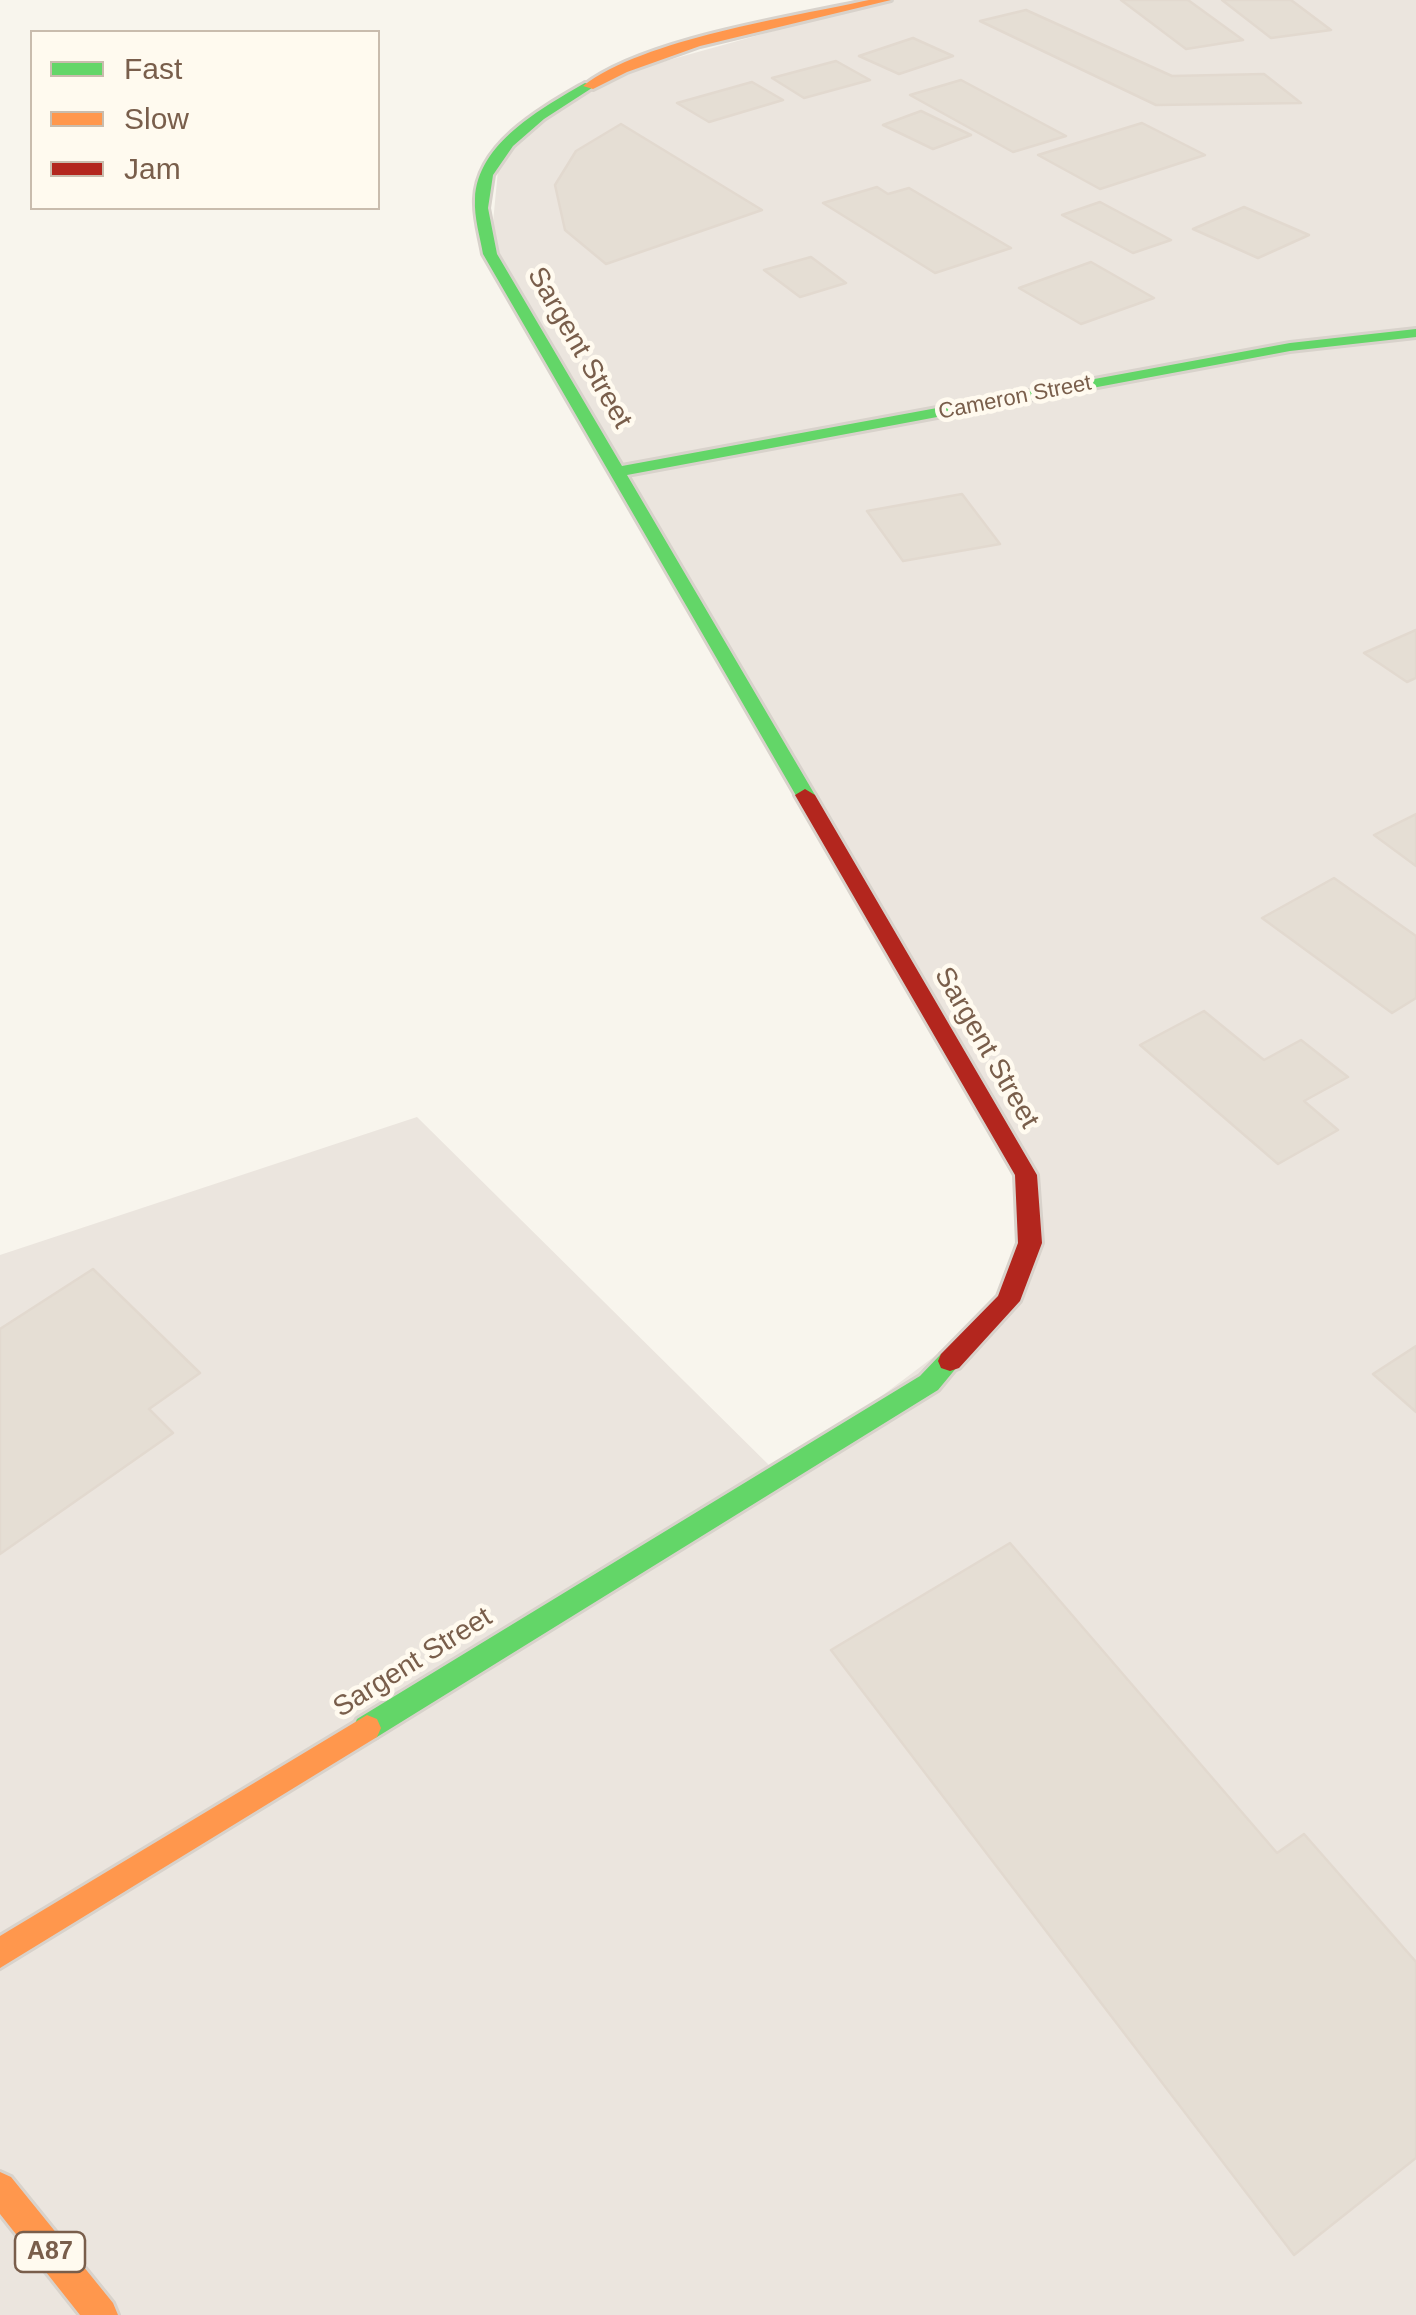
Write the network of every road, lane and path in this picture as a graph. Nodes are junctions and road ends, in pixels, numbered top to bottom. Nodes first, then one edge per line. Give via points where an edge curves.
1 (885, 0) edge
2 (1416, 333) edge
3 (616, 472) junction
4 (0, 1953) edge
5 (0, 2188) edge
6 (101, 2315) edge

1 - 3 main road, Sargent Street via 675,52 596,80 544,110 500,149 482,189 490,254
2 - 3 main road, Cameron Street via 1290,347
3 - 4 main road, Sargent Street via 1026,1175 1030,1243 1008,1301 929,1382
5 - 6 main road, A87

